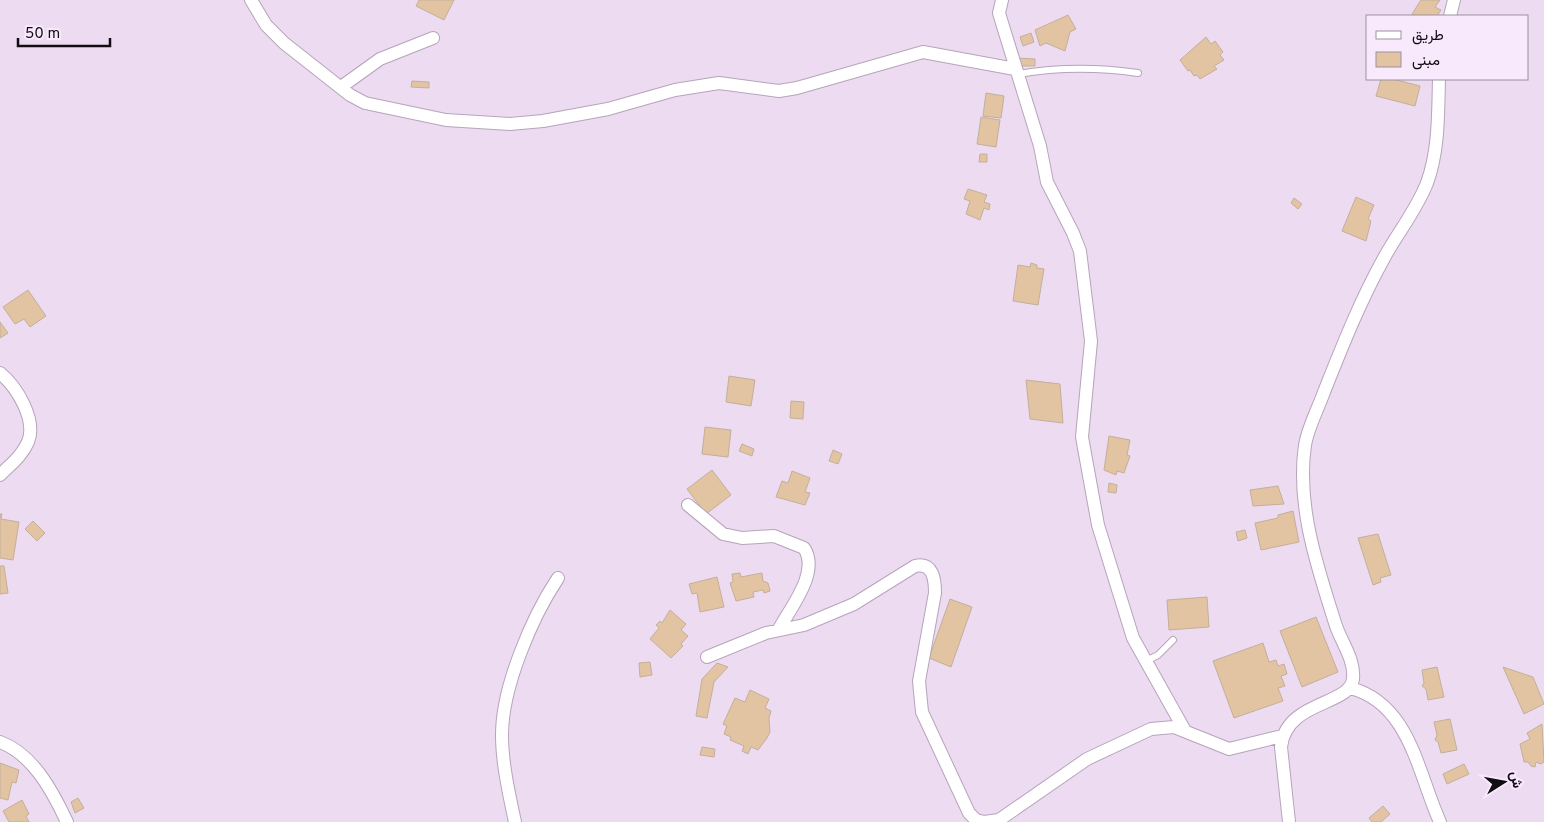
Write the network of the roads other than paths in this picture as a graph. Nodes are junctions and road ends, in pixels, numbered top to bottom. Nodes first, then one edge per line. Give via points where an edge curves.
1 (251, 0) edge
2 (1454, 0) edge
3 (999, 2) edge
4 (1450, 15) edge
5 (433, 38) dead end
6 (1016, 71) junction
7 (1138, 73) dead end
8 (1439, 80) edge
9 (341, 88) junction
10 (0, 373) edge
11 (0, 475) edge
12 (688, 505) dead end
13 (558, 578) dead end
14 (779, 629) junction
15 (1173, 640) dead end
16 (707, 657) dead end
17 (1146, 661) junction
18 (1350, 688) junction
19 (1184, 730) junction
20 (1282, 736) junction
21 (0, 742) edge
22 (67, 822) edge
23 (515, 822) edge
24 (1290, 822) edge
25 (1440, 822) edge

1 - 9 street via 266,26
2 - 4 street
3 - 6 street
5 - 9 street via 380,59
6 - 7 lane via 1076,67
6 - 9 street via 923,52 797,88 779,91 719,83 675,90 608,109 510,124 446,120 408,113 365,103
6 - 17 street via 1040,146 1047,182 1080,251 1091,341 1082,437 1108,562 1133,638
8 - 18 street via 1439,119 1428,181 1410,218 1385,256 1343,344 1306,444 1305,508 1323,583 1352,667
10 - 11 street via 15,390 30,428 28,441 19,457
12 - 14 street via 723,534 742,538 774,536 804,548 810,559 806,579
13 - 23 street via 522,648 504,714 502,736
14 - 16 street
14 - 19 street via 804,625 854,604 915,566 923,564 928,567 935,582 935,593 918,681 922,712 964,806 976,820 984,822 1008,815 1068,771 1110,747 1151,729 1165,726
15 - 17 lane via 1158,655
17 - 19 street
18 - 20 street via 1297,717
18 - 25 street via 1373,696 1392,713 1412,750
19 - 20 street via 1229,749
20 - 24 street
21 - 22 street via 29,761

